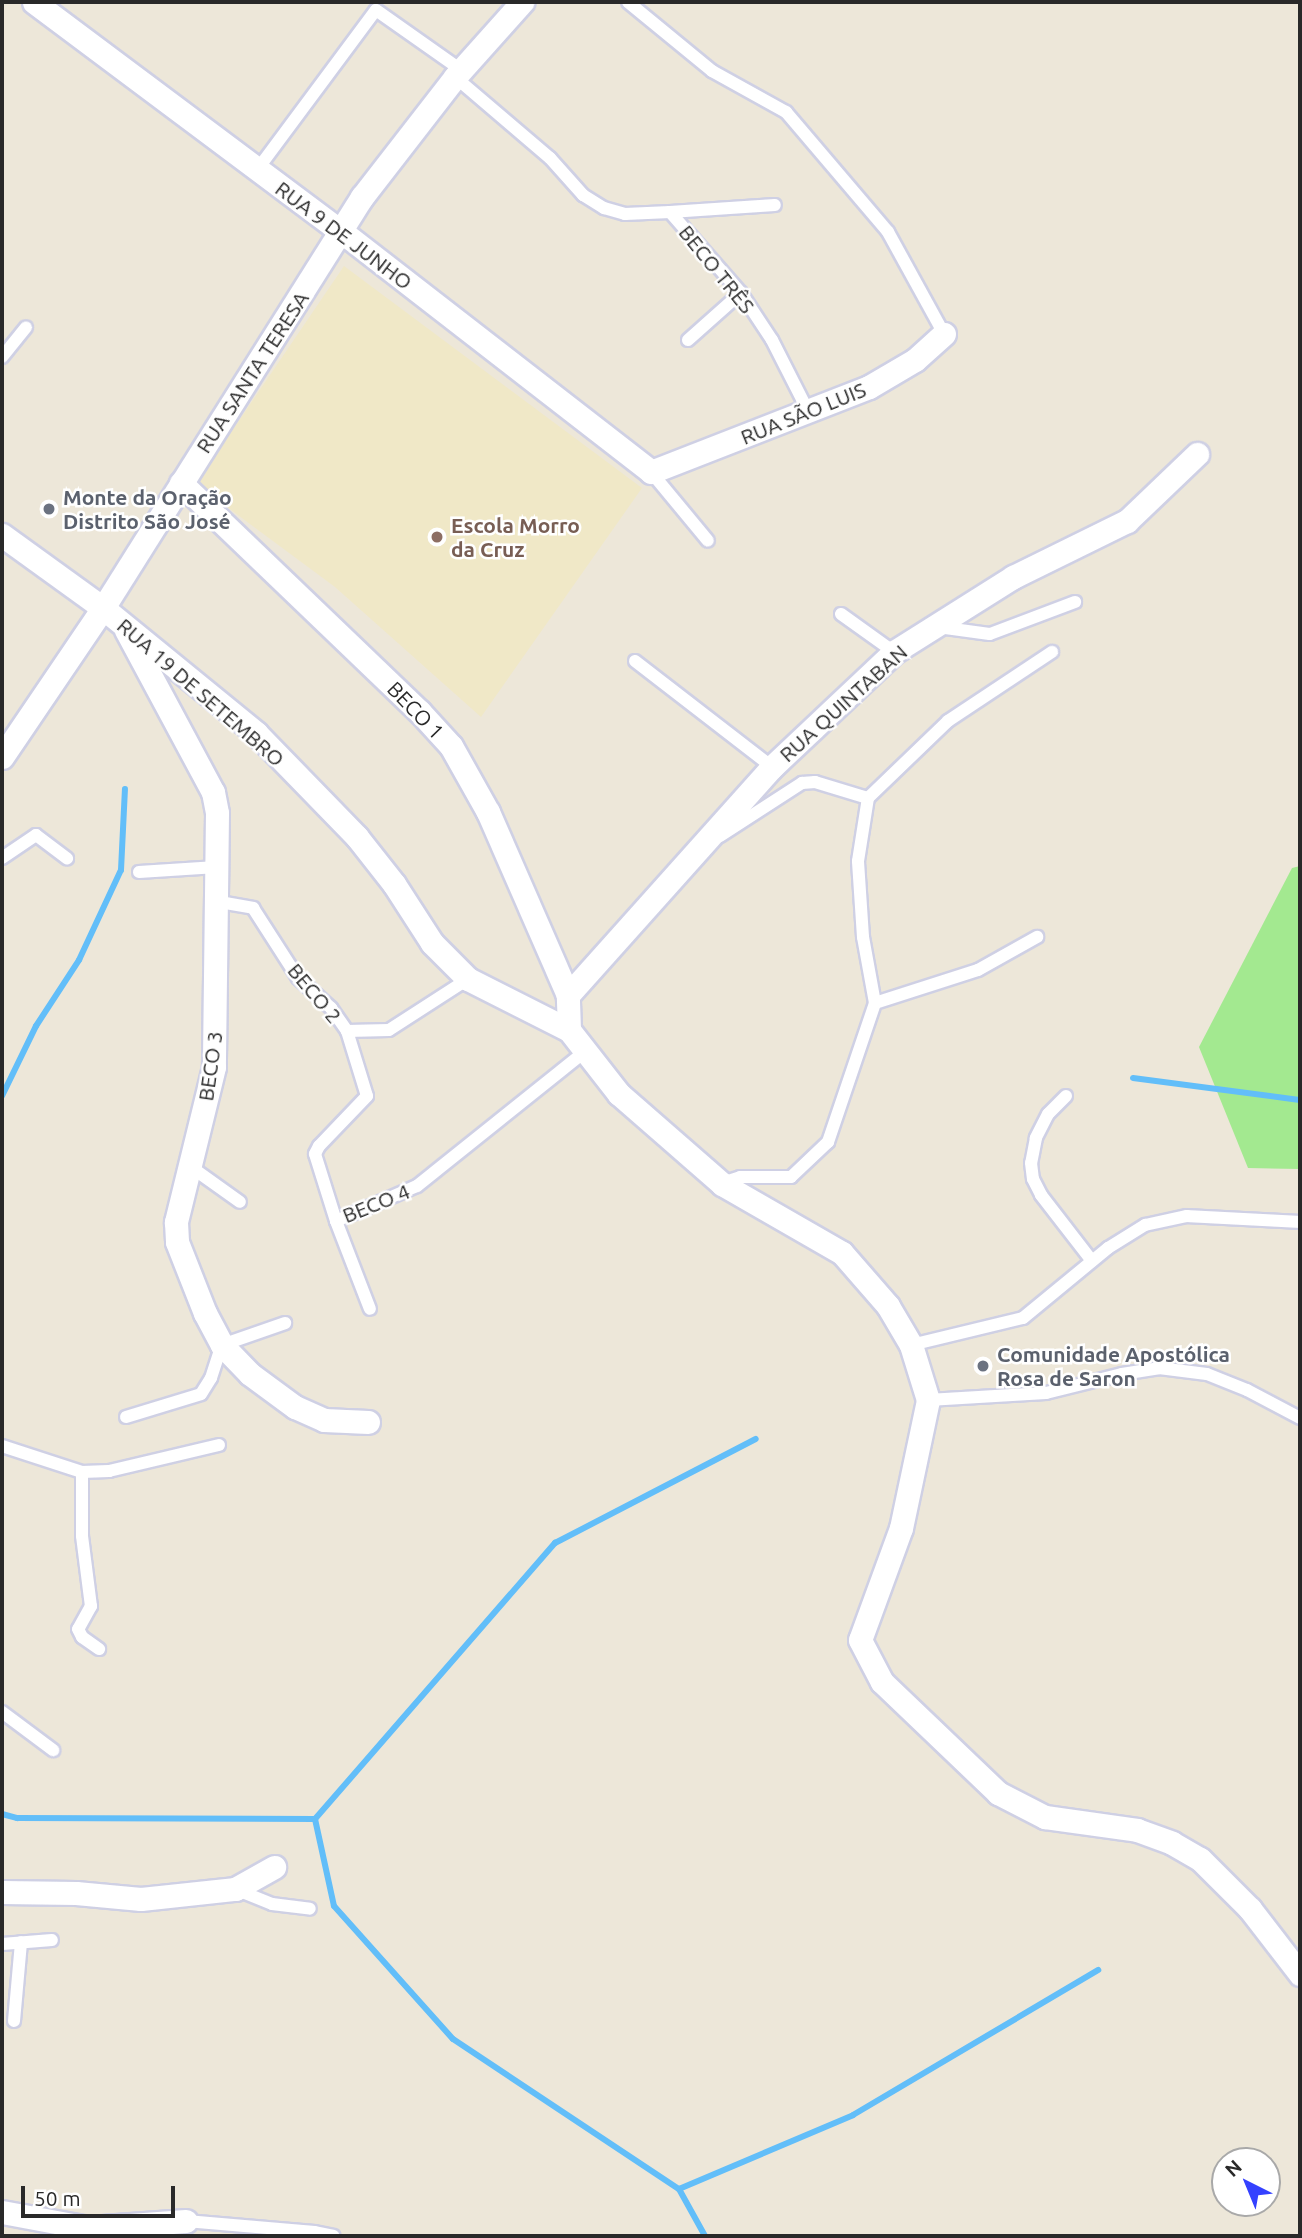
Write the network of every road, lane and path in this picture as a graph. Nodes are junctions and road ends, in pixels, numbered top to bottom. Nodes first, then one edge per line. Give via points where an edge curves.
1 (34, 2) edge
2 (522, 2) edge
3 (628, 2) edge
4 (458, 74) junction
5 (257, 170) junction
6 (775, 205) dead end
7 (670, 212) junction
8 (342, 232) junction
9 (741, 293) junction
10 (26, 327) dead end
11 (944, 334) joint
12 (688, 340) dead end
13 (2, 357) edge
14 (809, 413) junction
15 (1197, 454) dead end
16 (651, 472) junction
17 (181, 483) junction
18 (2, 535) edge
19 (708, 541) dead end
20 (1075, 602) dead end
21 (103, 608) junction
22 (841, 614) dead end
23 (123, 625) junction
24 (933, 626) junction
25 (894, 652) junction
26 (1052, 652) dead end
27 (635, 661) dead end
28 (2, 757) edge
29 (772, 767) junction
30 (868, 798) junction
31 (699, 850) junction
32 (67, 858) dead end
33 (2, 859) edge
34 (217, 867) junction
35 (139, 872) dead end
36 (214, 901) junction
37 (1037, 937) dead end
38 (468, 979) junction
39 (568, 995) junction
40 (875, 1003) junction
41 (569, 1030) junction
42 (347, 1031) junction
43 (584, 1052) junction
44 (1066, 1096) dead end
45 (191, 1167) junction
46 (722, 1184) junction
47 (240, 1202) dead end
48 (336, 1222) junction
49 (1300, 1222) edge
50 (1092, 1261) junction
51 (370, 1309) dead end
52 (285, 1323) dead end
53 (222, 1345) junction
54 (911, 1345) junction
55 (928, 1400) junction
56 (126, 1417) dead end
57 (1300, 1418) edge
58 (369, 1422) dead end
59 (219, 1445) dead end
60 (2, 1446) edge
61 (82, 1472) junction
62 (99, 1648) dead end
63 (2, 1712) edge
64 (53, 1750) dead end
65 (274, 1867) dead end
66 (235, 1889) junction
67 (2, 1892) edge
68 (310, 1909) dead end
69 (52, 1940) dead end
70 (21, 1942) junction
71 (2, 1944) edge
72 (1300, 1974) edge
73 (14, 2021) dead end
74 (2, 2212) edge
75 (186, 2221) joint
76 (334, 2236) edge

1 - 5 street, RUA 9 DE JUNHO
2 - 4 street, RUA SANTA TERESA
3 - 11 lane via 712,71 786,112 888,232
4 - 5 lane, BECO TRÊS via 376,10
4 - 7 lane, BECO TRÊS via 550,158 583,195 625,214
4 - 8 street, RUA SANTA TERESA via 362,197
5 - 8 street, RUA 9 DE JUNHO
6 - 7 lane
7 - 9 lane, BECO TRÊS
8 - 16 street, RUA 9 DE JUNHO
8 - 17 street, RUA SANTA TERESA
9 - 12 lane
9 - 14 lane, BECO TRÊS via 772,340
10 - 13 lane
11 - 14 street, RUA SÃO LUIS via 887,377
14 - 16 street, RUA SÃO LUIS
15 - 24 street, RUA QUINTABAN via 1127,521 1013,577
16 - 19 lane
17 - 21 street, RUA SANTA TERESA
17 - 39 street, BECO 1 via 451,746 488,812
18 - 21 street, RUA 19 DE SETEMBRO
20 - 24 lane via 990,634
21 - 23 street, RUA 19 DE SETEMBRO
21 - 28 street, RUA SANTA TERESA
22 - 25 lane
23 - 34 street, BECO 3 via 213,792 218,813
23 - 38 street, RUA 19 DE SETEMBRO via 256,733 357,837 432,943
24 - 25 street, RUA QUINTABAN
25 - 29 street, RUA QUINTABAN
26 - 30 lane via 948,721
27 - 29 lane
29 - 31 street, RUA QUINTABAN
30 - 31 lane via 815,782 802,783
30 - 40 lane via 858,861 863,937
31 - 39 street, RUA QUINTABAN
32 - 33 lane via 36,835
34 - 35 lane
34 - 36 street, BECO 3
36 - 42 lane, BECO 2 via 253,908 298,978 331,1007
36 - 45 street, BECO 3 via 214,1067
37 - 40 lane via 978,970
38 - 41 street, RUA 19 DE SETEMBRO
38 - 42 lane, BECO 2 via 389,1030
39 - 41 street
40 - 46 lane via 828,1142 791,1177 740,1177
41 - 43 street
42 - 48 lane, BECO 4 via 367,1096 315,1154
43 - 46 street via 619,1094
43 - 48 lane, BECO 4 via 417,1186
44 - 50 lane via 1048,1114 1036,1138 1033,1180
45 - 47 lane
45 - 53 street, BECO 3 via 176,1222 177,1242
46 - 54 street via 842,1253 888,1306
48 - 51 lane
49 - 50 lane via 1187,1216 1145,1225
50 - 54 lane via 1023,1318
52 - 53 lane
53 - 56 lane via 201,1394
53 - 58 street, BECO 3 via 250,1374 295,1408 324,1420
54 - 55 street
55 - 57 lane via 1046,1393 1159,1368 1207,1374
55 - 72 street via 901,1528 860,1640 882,1682 999,1793 1045,1817 1137,1830 1200,1859 1250,1909
59 - 61 lane via 109,1471
60 - 61 lane
61 - 62 lane via 82,1536 92,1606 78,1629
63 - 64 lane
65 - 66 street
66 - 67 street via 141,1899
66 - 68 lane via 272,1904
69 - 70 lane
70 - 71 lane
70 - 73 lane
74 - 75 street via 88,2228
75 - 76 lane

